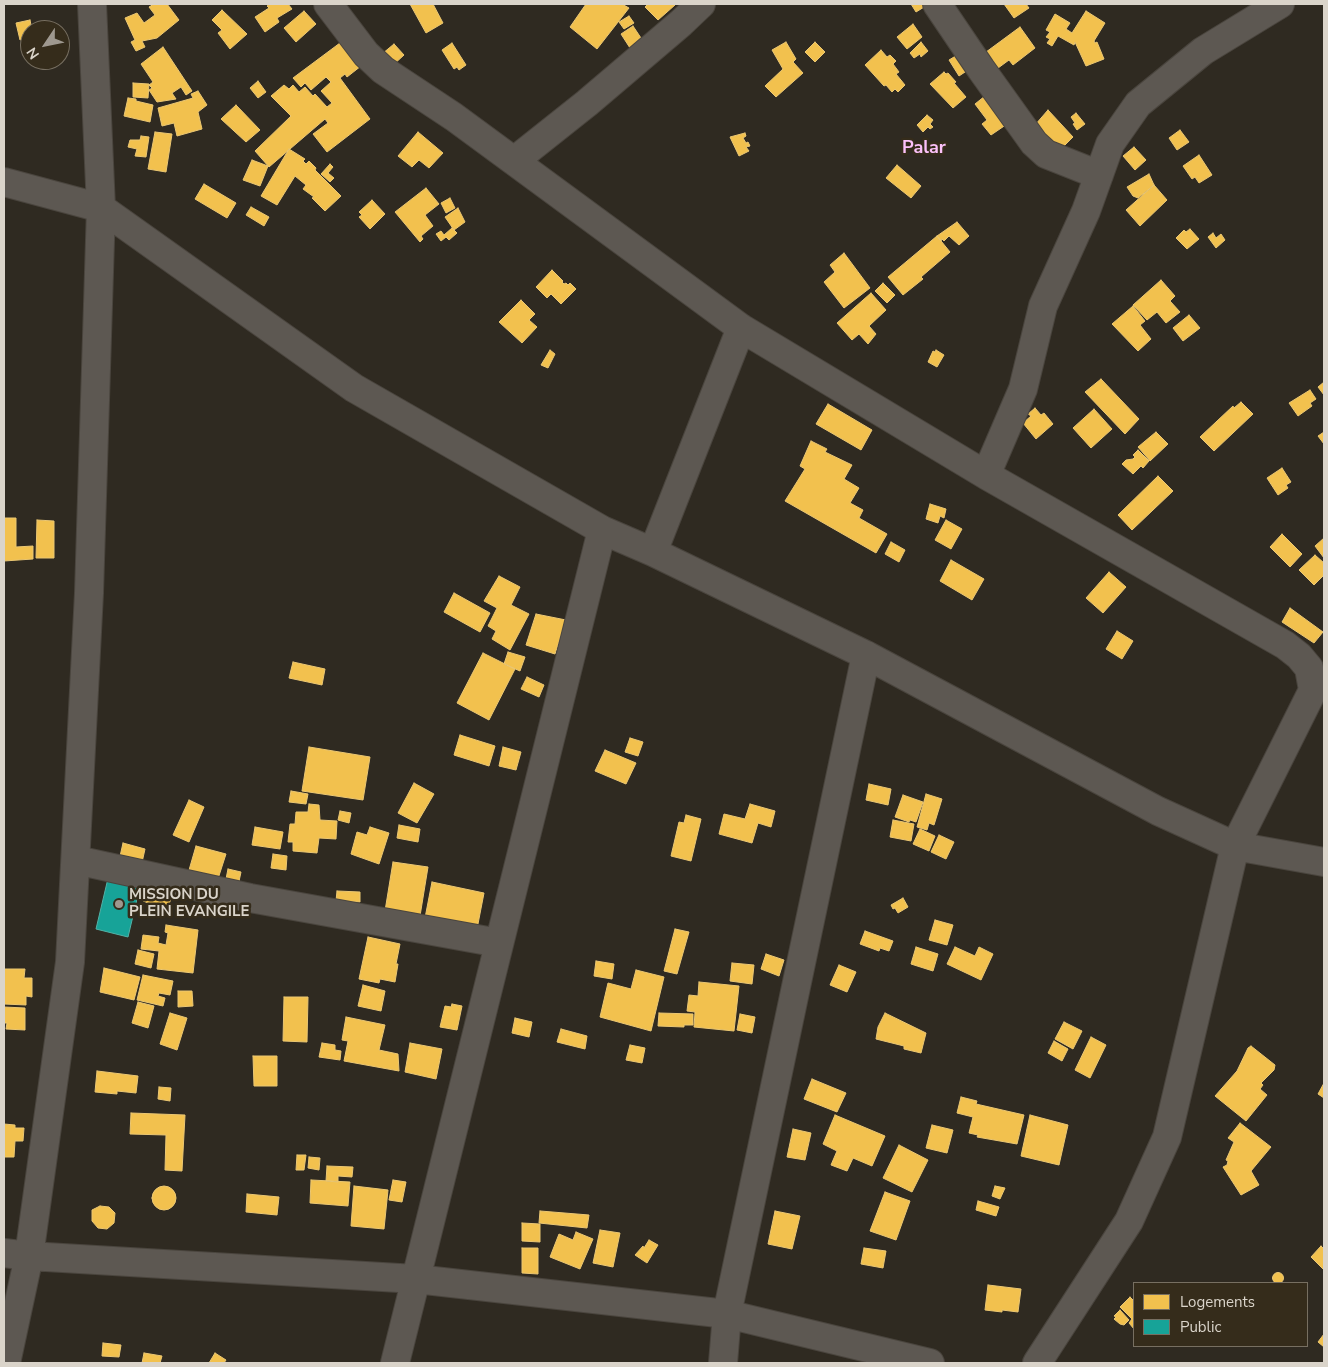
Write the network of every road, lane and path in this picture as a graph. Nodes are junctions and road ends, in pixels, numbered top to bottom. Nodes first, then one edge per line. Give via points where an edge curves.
1 (92, 4) edge
2 (328, 4) edge
3 (701, 4) edge
4 (937, 4) edge
5 (1280, 4) edge
6 (514, 161) junction
7 (1099, 175) junction
8 (4, 182) edge
9 (101, 208) junction
10 (742, 328) junction
11 (986, 475) junction
12 (602, 530) junction
13 (653, 552) junction
14 (866, 655) junction
15 (1235, 846) junction
16 (76, 860) junction
17 (1324, 862) edge
18 (500, 943) junction
19 (16, 1255) edge
20 (416, 1278) junction
21 (727, 1314) junction
22 (6, 1363) edge
23 (395, 1363) edge
24 (723, 1363) edge
25 (930, 1363) edge
26 (1037, 1363) edge

1 - 9 street
2 - 6 street via 366,54 383,70
3 - 6 street via 587,103
4 - 7 street via 1034,142 1046,154
5 - 7 street via 1203,51 1138,104 1110,144
6 - 10 street
7 - 11 street via 1043,306 1023,389
8 - 9 street
9 - 12 street via 354,388
9 - 16 street via 89,593
10 - 11 street
10 - 13 street
11 - 15 street via 1285,645 1309,668 1313,690
12 - 13 street
12 - 18 street
13 - 14 street
14 - 15 street via 1158,811
14 - 21 street
15 - 17 street
15 - 26 street via 1167,1137 1129,1221
16 - 18 street via 250,898
16 - 19 street via 70,962
18 - 20 street
19 - 20 street
19 - 22 street
20 - 21 street
20 - 23 street
21 - 24 street
21 - 25 street

